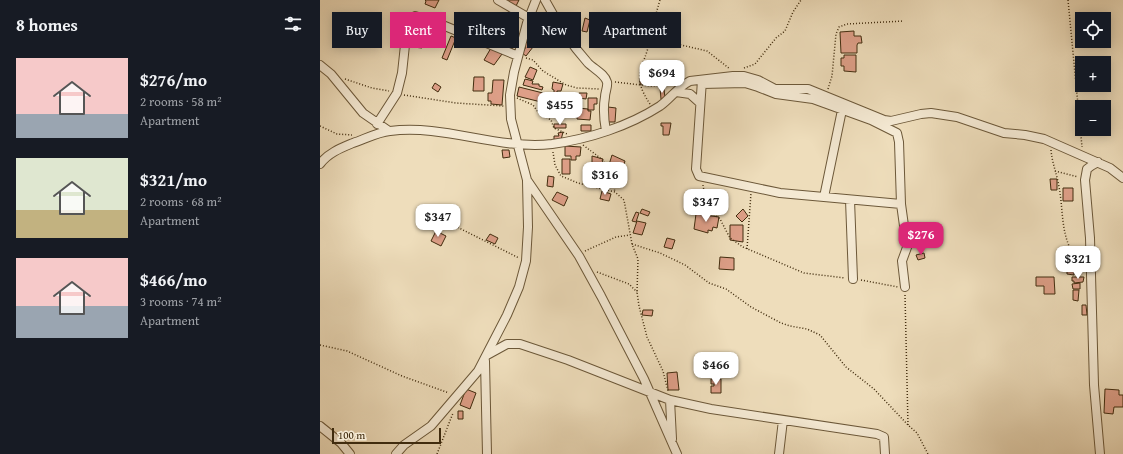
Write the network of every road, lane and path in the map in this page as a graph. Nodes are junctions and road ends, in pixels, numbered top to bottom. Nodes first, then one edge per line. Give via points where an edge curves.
1 (498, 0) edge
2 (536, 0) edge
3 (545, 0) edge
4 (660, 0) edge
5 (801, 0) edge
6 (1068, 0) edge
7 (531, 12) edge
8 (657, 12) edge
9 (527, 17) edge
10 (904, 21) dead end
11 (527, 25) edge
12 (681, 45) edge
13 (648, 48) edge
14 (518, 56) junction
15 (320, 65) edge
16 (734, 74) junction
17 (604, 76) junction
18 (343, 78) dead end
19 (702, 82) junction
20 (684, 84) junction
21 (640, 85) junction
22 (606, 90) junction
23 (676, 92) junction
24 (397, 93) junction
25 (510, 95) junction
26 (825, 95) junction
27 (700, 102) junction
28 (510, 106) junction
29 (654, 109) junction
30 (842, 110) junction
31 (377, 124) junction
32 (320, 126) edge
33 (389, 131) junction
34 (606, 131) junction
35 (354, 136) dead end
36 (574, 139) junction
37 (1051, 142) junction
38 (552, 144) junction
39 (517, 145) junction
40 (1083, 155) junction
41 (1098, 162) junction
42 (320, 164) edge
43 (1054, 171) junction
44 (699, 176) junction
45 (1123, 178) edge
46 (527, 180) junction
47 (1086, 180) junction
48 (751, 188) junction
49 (614, 192) junction
50 (824, 197) junction
51 (850, 200) junction
52 (901, 204) junction
53 (439, 218) dead end
54 (630, 235) junction
55 (632, 244) junction
56 (1070, 248) dead end
57 (747, 249) junction
58 (579, 256) junction
59 (526, 261) junction
60 (586, 268) junction
61 (853, 279) junction
62 (905, 288) junction
63 (637, 292) junction
64 (320, 345) edge
65 (486, 357) junction
66 (650, 392) junction
67 (456, 395) junction
68 (670, 400) junction
69 (454, 408) dead end
70 (783, 420) junction
71 (908, 425) junction
72 (320, 426) edge
73 (674, 452) edge
74 (350, 454) edge
75 (396, 454) edge
76 (437, 454) edge
77 (487, 454) edge
78 (779, 454) edge
79 (885, 454) edge
80 (928, 454) edge
81 (1100, 454) edge

1 - 9 street
2 - 7 street
3 - 17 street via 573,45 589,64
4 - 8 path
5 - 16 path via 785,31 776,38 758,61
6 - 40 path
10 - 26 path via 847,24 839,27 832,76
11 - 14 street
12 - 16 path via 707,51
13 - 21 path via 640,70
14 - 22 path via 533,60 543,71 566,85
14 - 24 street via 415,16 405,45
14 - 25 street
15 - 31 street via 331,74 363,113
16 - 19 street
16 - 26 street via 752,78 775,89 803,88
17 - 21 path via 616,82
17 - 22 street
18 - 24 path
19 - 20 street via 690,81
19 - 27 street
19 - 30 street via 751,84 776,94 813,99
20 - 21 path
20 - 23 street
21 - 29 path
22 - 34 street
23 - 27 street via 690,94
23 - 29 street
24 - 28 path via 456,103
24 - 31 street
25 - 28 street
25 - 36 path via 533,105 538,112 551,120 554,128
26 - 37 street via 884,120 931,113 957,117 1004,133
27 - 44 street via 696,169
28 - 39 street
29 - 34 street
30 - 50 street
30 - 52 street via 897,133
31 - 33 street
32 - 35 path via 336,134
33 - 39 street via 443,132
33 - 42 street via 338,150
34 - 36 street
36 - 38 street
36 - 49 path via 605,161
37 - 40 street
37 - 43 path
38 - 39 street
38 - 49 path via 555,164 561,176
39 - 46 street
40 - 41 street
41 - 45 street
41 - 47 street via 1087,169
43 - 47 path
43 - 56 path
44 - 48 street
44 - 57 path via 707,209 720,219 730,238
46 - 58 street
46 - 59 street
47 - 81 street via 1094,385
48 - 50 street
48 - 57 path
49 - 54 path via 624,200
50 - 51 street
51 - 52 street
51 - 61 street
52 - 62 street via 904,233 909,242 902,261
53 - 59 path
54 - 55 path
54 - 58 path via 592,246
55 - 63 path via 639,264
55 - 71 path via 681,263 709,283 726,289 751,307 781,323 820,335 846,367 874,389
57 - 61 path via 804,273
58 - 60 street
59 - 65 street via 507,316
60 - 63 path via 629,284
60 - 66 street
61 - 62 path
62 - 71 path
63 - 68 path via 647,337 663,372
64 - 67 path via 346,351 402,376
65 - 66 street via 507,344 520,344
65 - 67 street via 478,371
65 - 77 street
66 - 68 street
66 - 73 street
67 - 75 street via 431,426 404,445
68 - 70 street
68 - 73 street
69 - 76 path
70 - 78 street
70 - 79 street via 877,434 884,437
71 - 80 path via 919,435
72 - 74 street

